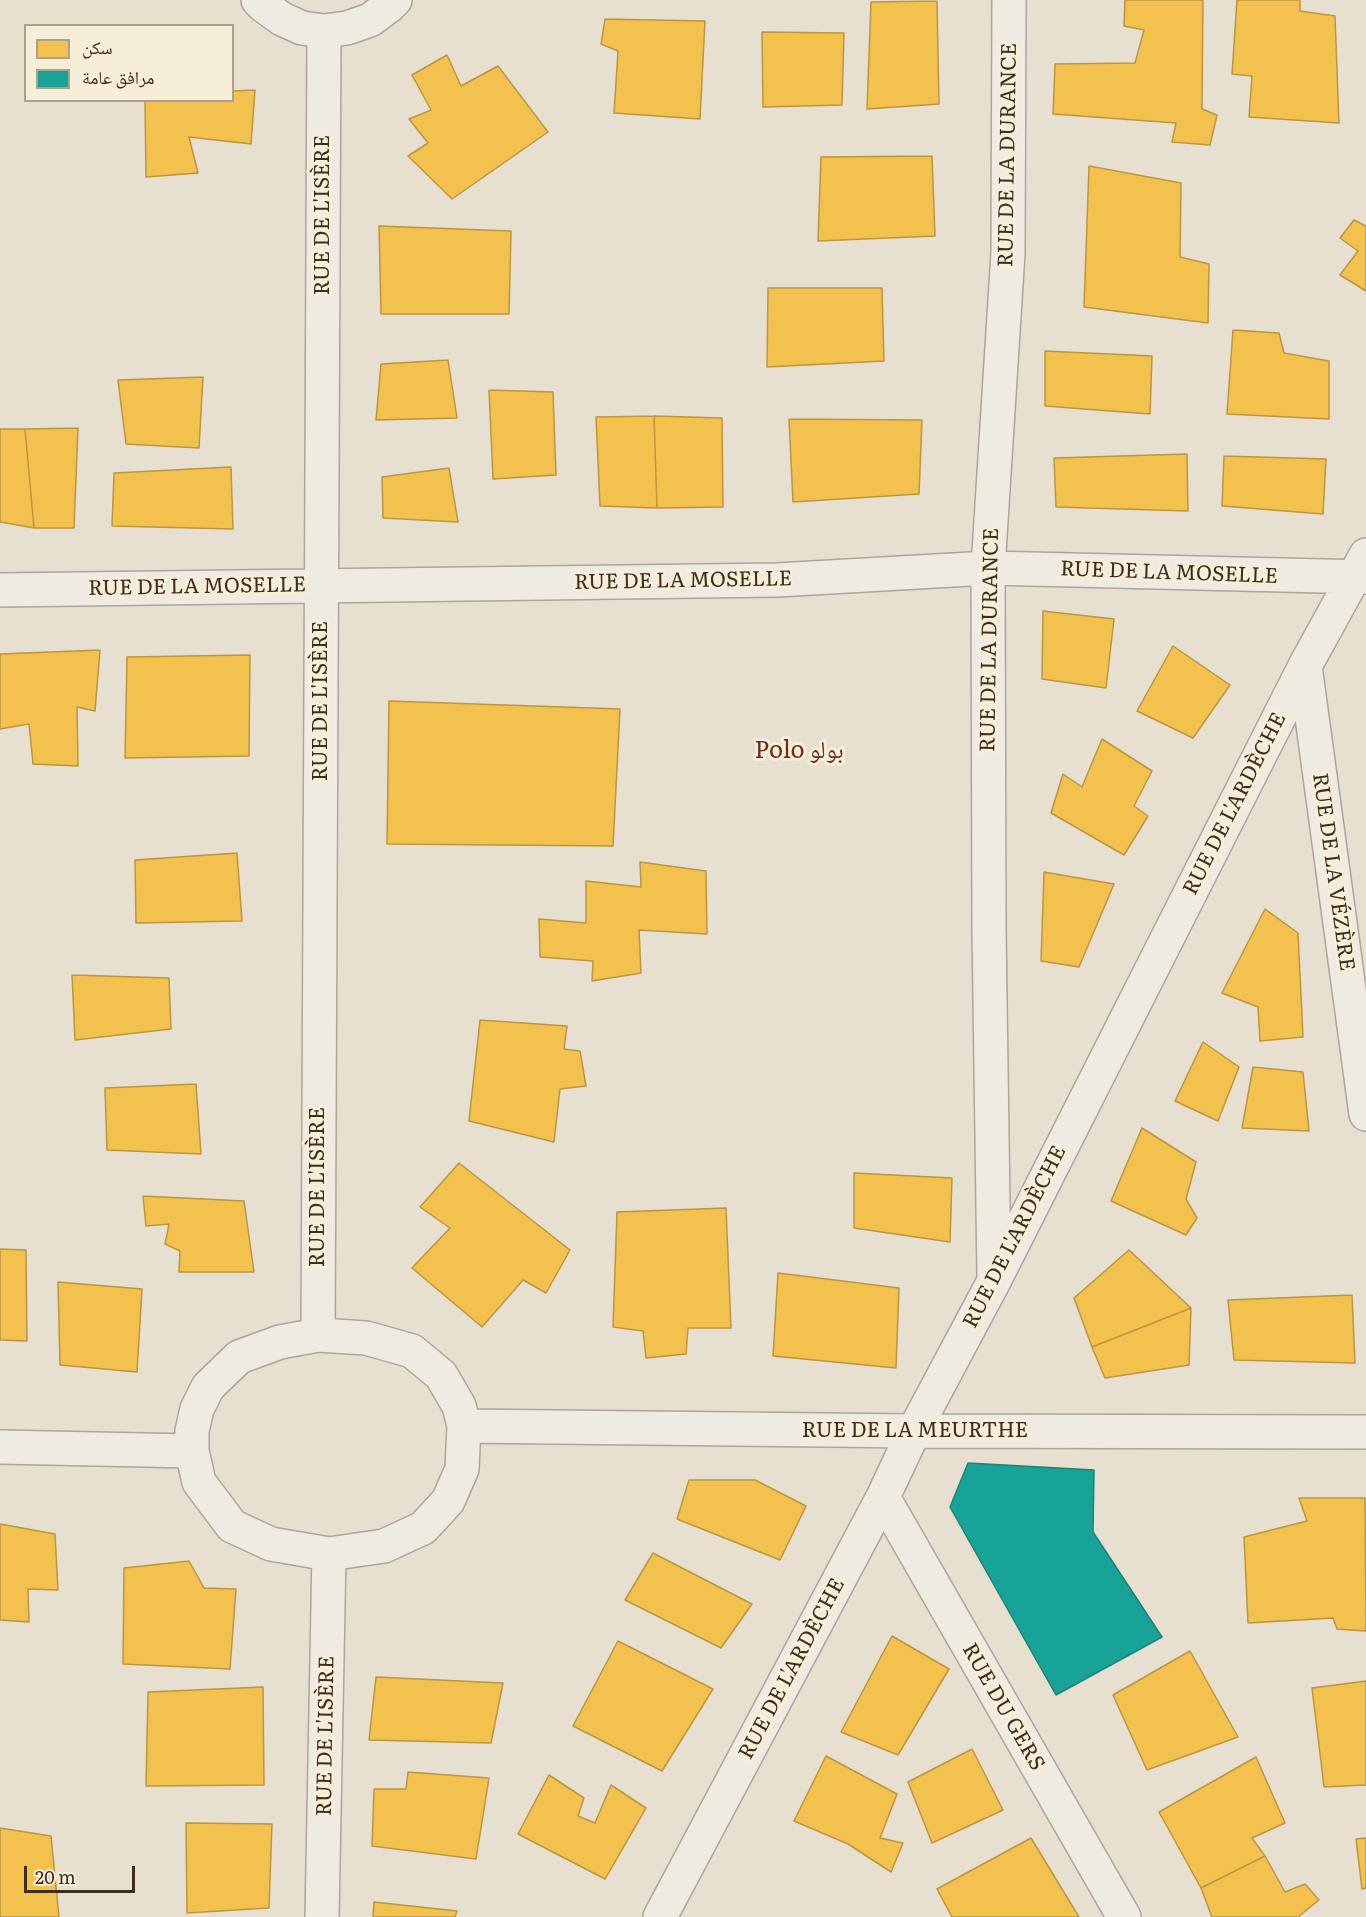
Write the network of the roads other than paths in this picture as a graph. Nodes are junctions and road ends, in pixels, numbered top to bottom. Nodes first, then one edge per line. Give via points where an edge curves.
1 (258, 0) edge
2 (395, 0) edge
3 (1009, 0) edge
4 (324, 31) junction
5 (988, 568) junction
6 (1362, 570) edge
7 (321, 585) junction
8 (0, 590) edge
9 (1305, 666) junction
10 (1366, 1114) edge
11 (994, 1281) junction
12 (318, 1335) junction
13 (464, 1426) junction
14 (914, 1431) junction
15 (1366, 1432) edge
16 (0, 1447) edge
17 (192, 1451) junction
18 (883, 1497) junction
19 (329, 1554) junction
20 (322, 1917) edge
21 (660, 1917) edge
22 (1124, 1917) edge

1 - 4 street via 282,19 302,28
2 - 4 street via 370,20
3 - 5 street, RUE DE LA DURANCE via 1008,253
4 - 7 street, RUE DE L'ISÈRE
5 - 6 street, RUE DE LA MOSELLE
5 - 7 street, RUE DE LA MOSELLE via 777,580
5 - 11 street, RUE DE LA DURANCE
6 - 9 street, RUE DE L'ARDÈCHE
7 - 8 street, RUE DE LA MOSELLE
7 - 12 street, RUE DE L'ISÈRE
9 - 10 street, RUE DE LA VÉZÈRE
9 - 11 street, RUE DE L'ARDÈCHE
11 - 14 street, RUE DE L'ARDÈCHE
12 - 13 street via 366,1338 412,1351 441,1375 459,1406
12 - 17 street via 280,1342 239,1357 208,1387 197,1409
13 - 14 street, RUE DE LA MEURTHE
13 - 19 street via 462,1469 448,1501 423,1528 384,1546
14 - 15 street, RUE DE LA MEURTHE
14 - 18 street, RUE DE L'ARDÈCHE
16 - 17 street
17 - 19 street via 199,1482 232,1526 271,1544
18 - 21 street, RUE DE L'ARDÈCHE
18 - 22 street, RUE DU GERS
19 - 20 street, RUE DE L'ISÈRE

